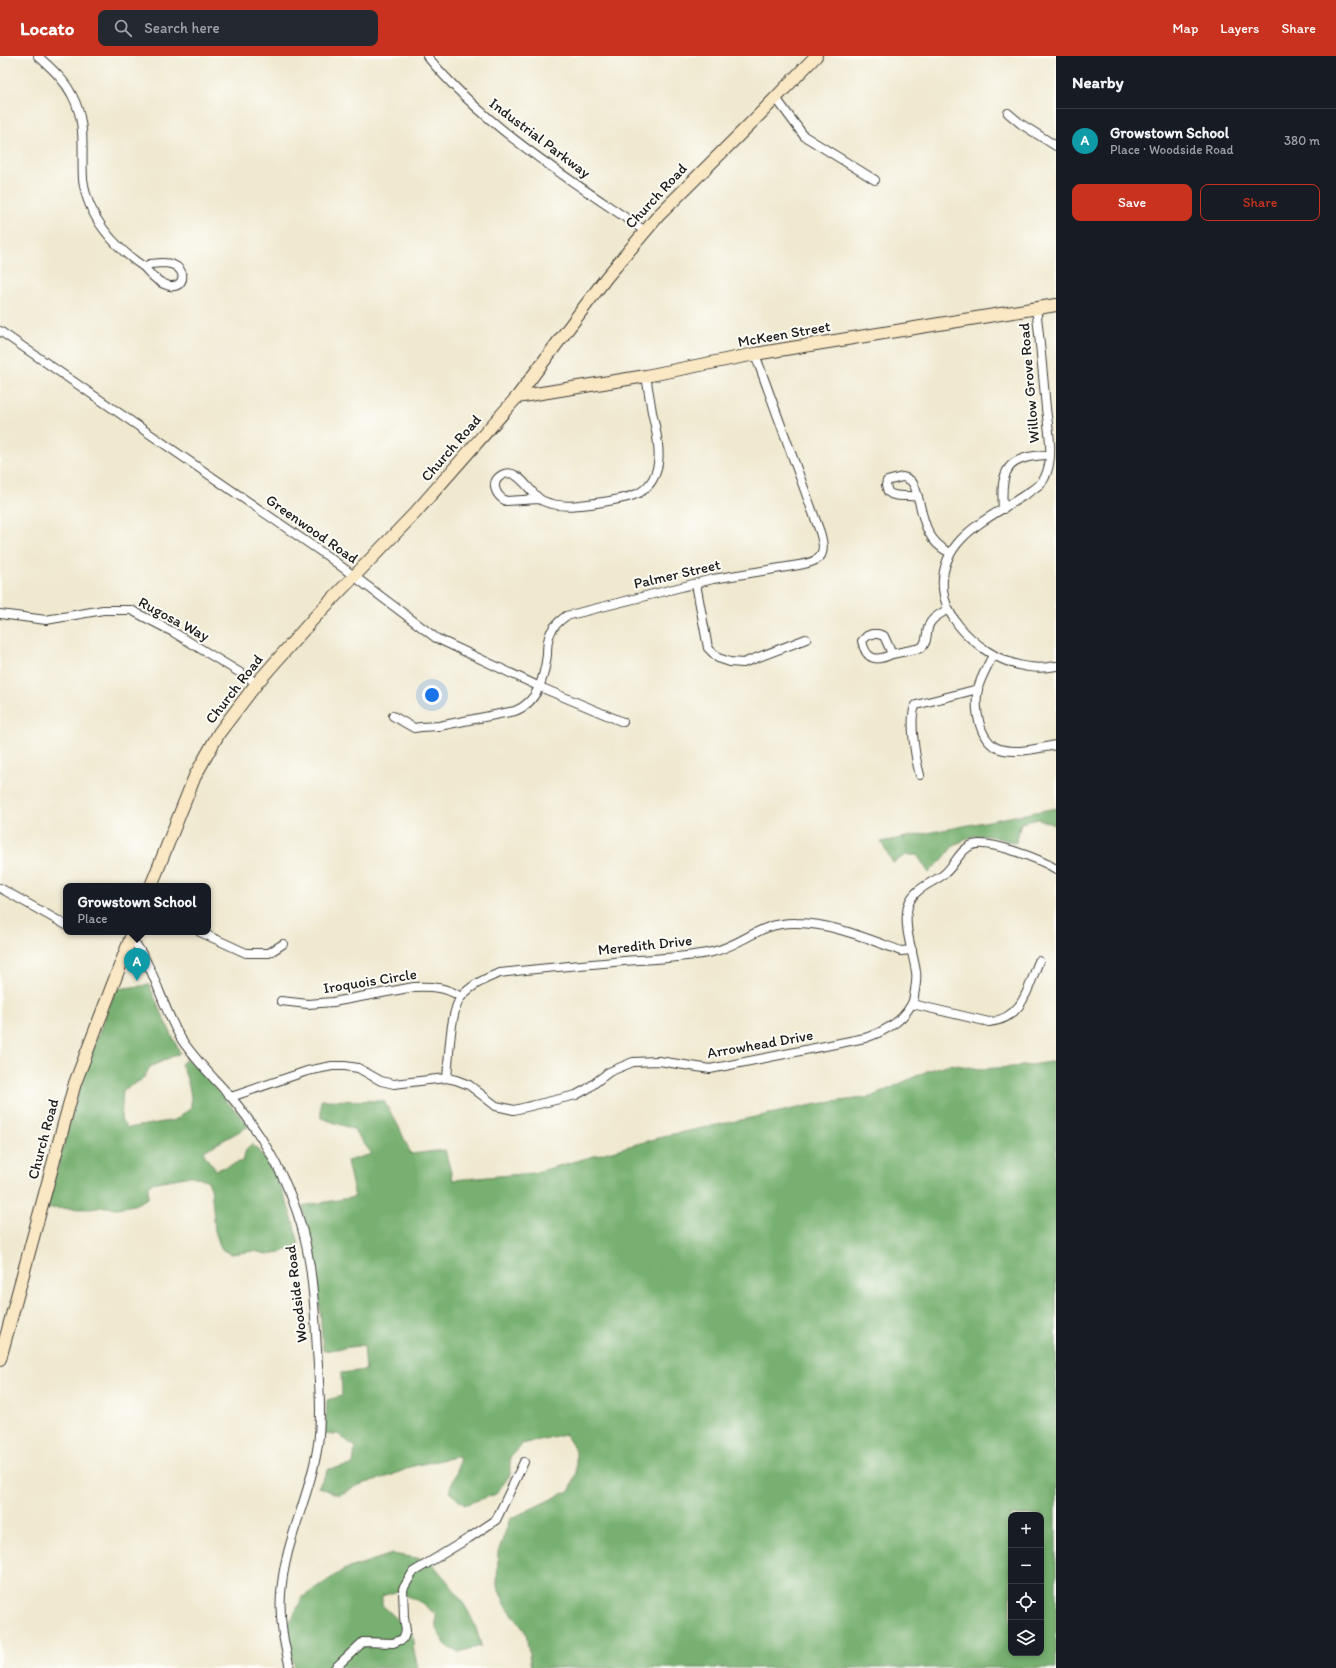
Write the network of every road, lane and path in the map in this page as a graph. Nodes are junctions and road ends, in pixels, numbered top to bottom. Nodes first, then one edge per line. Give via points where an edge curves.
1 (38, 56) edge
2 (427, 56) edge
3 (816, 56) edge
4 (776, 98) junction
5 (1008, 113) dead end
6 (1056, 146) edge
7 (875, 180) dead end
8 (645, 231) junction
9 (144, 267) dead end
10 (1056, 305) edge
11 (1036, 308) junction
12 (0, 331) edge
13 (755, 354) junction
14 (646, 376) junction
15 (517, 397) junction
16 (1049, 455) junction
17 (918, 497) dead end
18 (538, 499) junction
19 (1003, 509) junction
20 (950, 553) junction
21 (355, 576) junction
22 (696, 584) junction
23 (948, 609) junction
24 (0, 614) edge
25 (806, 639) dead end
26 (892, 654) dead end
27 (993, 655) junction
28 (1056, 666) edge
29 (256, 682) junction
30 (540, 687) junction
31 (978, 689) junction
32 (393, 716) dead end
33 (624, 722) dead end
34 (1056, 745) edge
35 (920, 775) dead end
36 (1056, 869) edge
37 (152, 883) edge
38 (0, 888) edge
39 (63, 923) edge
40 (132, 935) edge
41 (133, 935) edge
42 (207, 935) edge
43 (283, 944) dead end
44 (912, 950) junction
45 (1040, 961) dead end
46 (460, 997) junction
47 (281, 1001) dead end
48 (912, 1004) junction
49 (447, 1078) junction
50 (231, 1097) junction
51 (0, 1359) edge
52 (524, 1462) dead end
53 (290, 1668) edge
54 (335, 1668) edge

1 - 9 street via 64,82 79,111 83,128 83,179 92,210 118,246
2 - 8 street, Industrial Parkway via 457,89 504,132
3 - 4 street, Church Road
4 - 7 street via 804,136
4 - 8 street, Church Road
5 - 6 street
8 - 15 street, Church Road via 606,278
10 - 11 street, McKeen Street
11 - 13 street, McKeen Street
11 - 16 street, Willow Grove Road
12 - 21 street, Greenwood Road
13 - 14 street, McKeen Street
13 - 22 street, Palmer Street via 824,549 820,558 813,562
14 - 15 street, McKeen Street
14 - 18 street via 659,450 657,468 650,482 638,493 594,503 569,506
15 - 21 street, Church Road via 415,513
16 - 19 street, Willow Grove Road via 1042,481
16 - 19 street, Willow Grove Road via 1019,460 1007,469 1002,486
17 - 20 street via 931,537 942,549
18 - 18 street via 506,501 496,494 497,479 508,473 514,474
19 - 20 street, Willow Grove Road via 972,530
20 - 23 street, Willow Grove Road via 943,586
21 - 29 street, Church Road
21 - 30 street, Greenwood Road via 436,638
22 - 25 street via 708,648 718,658 743,663
22 - 30 street, Palmer Street via 566,616 552,630 549,637
23 - 26 street via 931,621 926,642 921,648
23 - 27 street, Willow Grove Road via 966,634
24 - 29 street, Rugosa Way via 46,620 103,610 131,610
27 - 28 street, Willow Grove Road via 1023,667
27 - 31 street
29 - 37 street, Church Road via 219,733 195,776
30 - 32 street, Palmer Street via 526,706 508,713 414,728
30 - 33 street, Greenwood Road
31 - 34 street via 980,724 986,739 992,745 1010,751
31 - 35 street via 916,705 914,742
36 - 44 street via 1040,860 985,843 971,845 947,872 922,887 911,898 906,918
38 - 39 street
40 - 51 street, Church Road via 75,1083
41 - 50 street, Woodside Road via 182,1039 200,1064
42 - 43 street via 246,953 269,953
44 - 46 street, Meredith Drive via 902,951 820,925 783,923 759,930 736,943 712,952 500,973 478,983
44 - 48 street via 917,974
45 - 48 street via 1018,1008 1002,1020 989,1022
46 - 47 street, Iroquois Circle via 446,989 426,986 333,1002 308,1004
46 - 49 street via 452,1027
48 - 49 street, Arrowhead Drive via 889,1028 865,1038 710,1069 660,1061 633,1062 609,1072 576,1095 514,1110 496,1106 469,1085
49 - 50 street, Arrowhead Drive via 394,1084 382,1081 358,1068 332,1066 282,1079
50 - 53 street, Woodside Road via 261,1138 277,1166 299,1220 311,1270 319,1426 315,1461 287,1558 281,1592 282,1626
52 - 54 street via 496,1520 413,1572 403,1589 406,1631 403,1639 393,1643 363,1642

